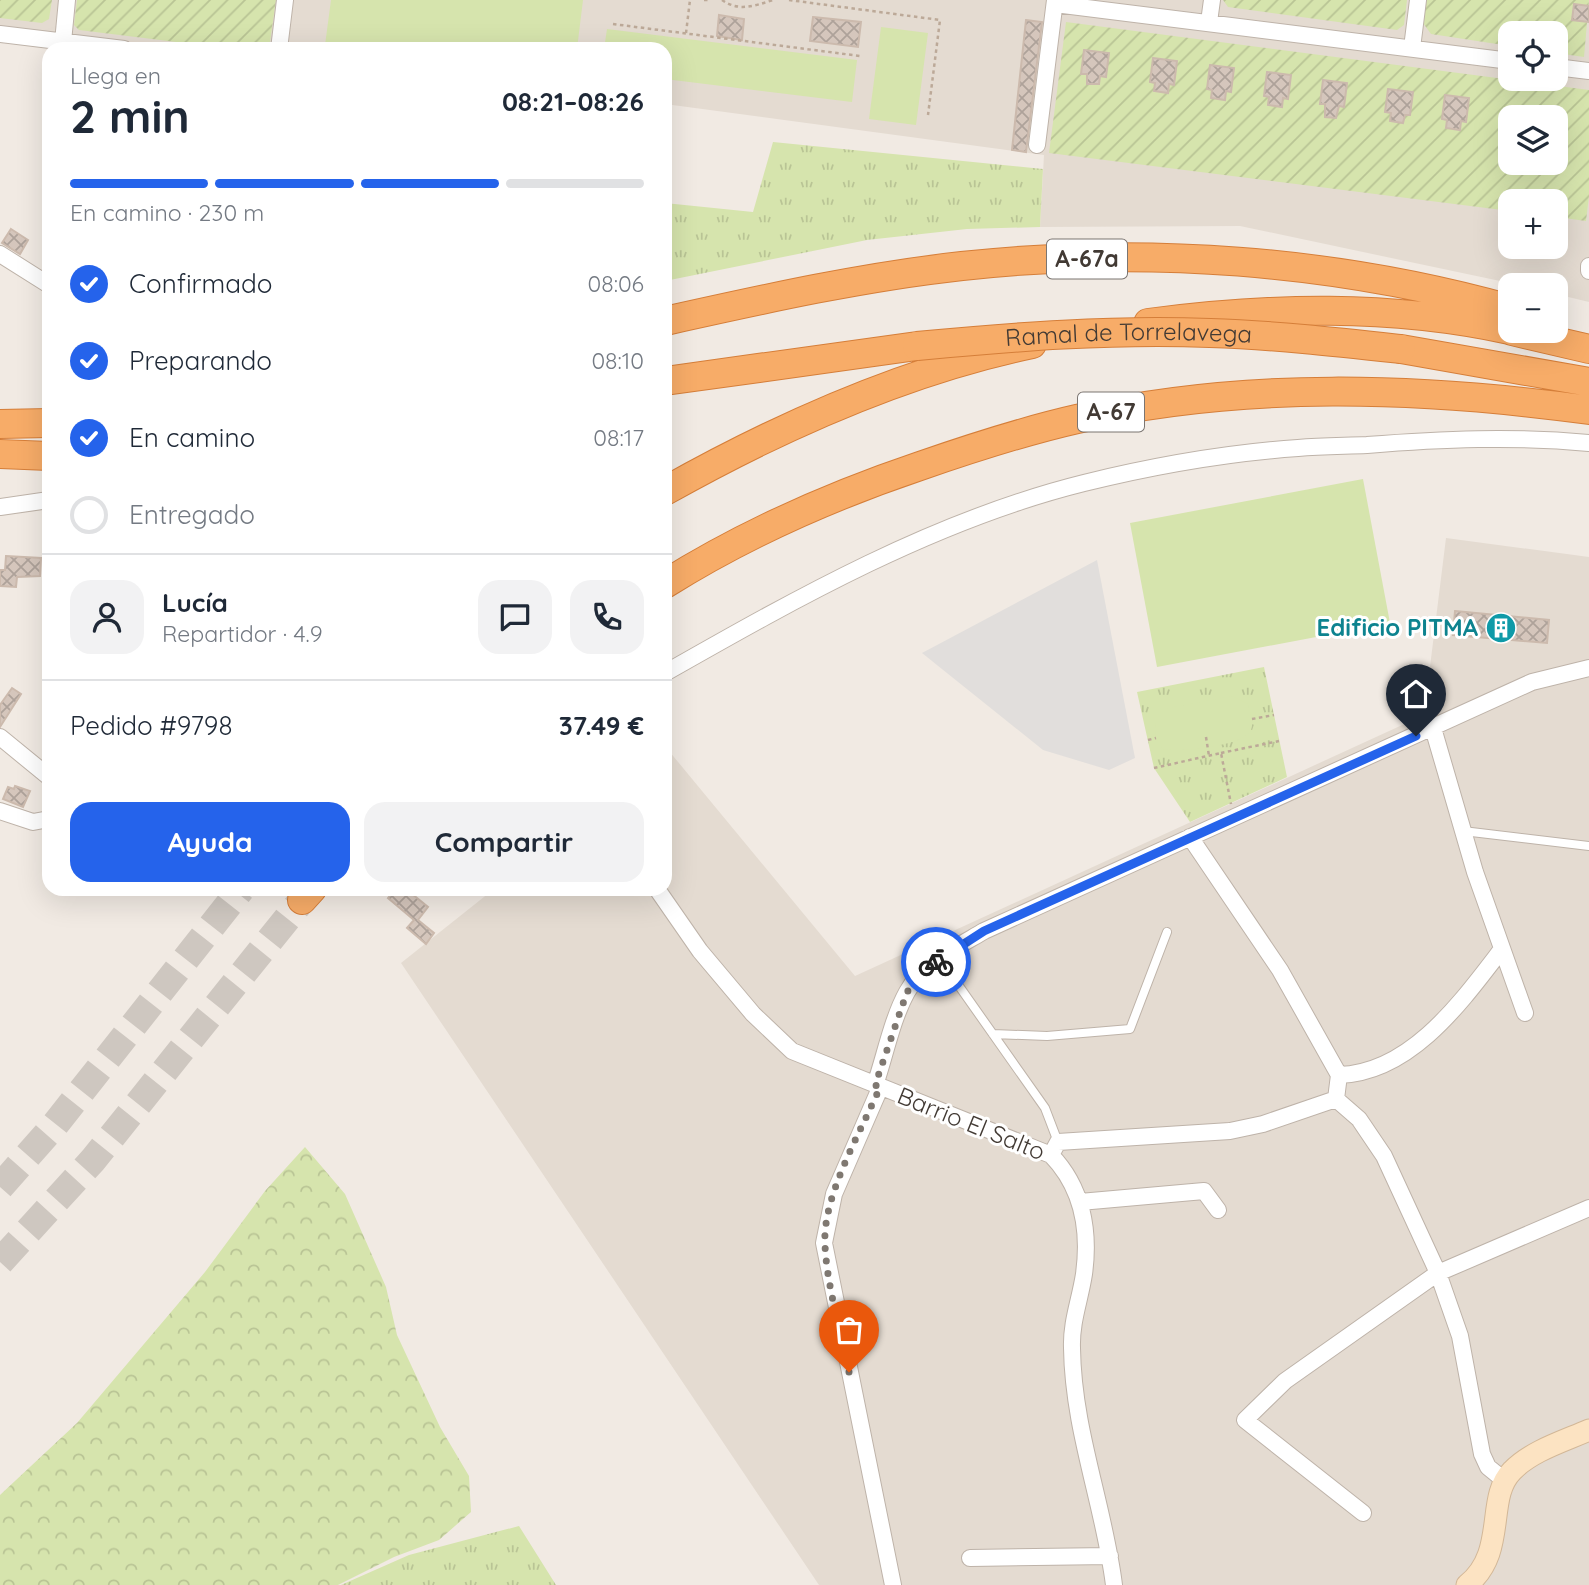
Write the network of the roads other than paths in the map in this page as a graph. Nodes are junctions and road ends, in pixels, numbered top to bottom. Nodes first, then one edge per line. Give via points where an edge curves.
1 (67, 0) edge
2 (285, 0) edge
3 (1212, 0) edge
4 (1418, 0) edge
5 (1055, 2) edge
6 (1209, 22) junction
7 (0, 34) edge
8 (63, 42) joint
9 (280, 42) edge
10 (1412, 48) junction
11 (1498, 59) edge
12 (1568, 68) edge
13 (1589, 71) edge
14 (1037, 145) dead end
15 (0, 254) edge
16 (1589, 265) edge
17 (1589, 271) edge
18 (42, 281) edge
19 (1498, 306) edge
20 (672, 319) edge
21 (1568, 327) edge
22 (1498, 329) edge
23 (1589, 333) edge
24 (1563, 343) edge
25 (1589, 349) edge
26 (672, 379) edge
27 (1589, 382) edge
28 (1589, 410) edge
29 (0, 424) edge
30 (42, 424) edge
31 (1589, 443) edge
32 (0, 454) edge
33 (42, 456) edge
34 (672, 487) edge
35 (42, 501) edge
36 (0, 507) edge
37 (672, 580) edge
38 (1589, 668) edge
39 (672, 669) edge
40 (1433, 728) junction
41 (0, 737) edge
42 (42, 771) edge
43 (0, 811) edge
44 (42, 820) edge
45 (1463, 831) junction
46 (1189, 837) junction
47 (1589, 846) edge
48 (662, 896) edge
49 (1167, 932) dead end
50 (1502, 950) junction
51 (940, 959) junction
52 (1524, 1013) dead end
53 (993, 1034) junction
54 (1339, 1075) junction
55 (878, 1086) junction
56 (1336, 1099) junction
57 (1055, 1149) junction
58 (1080, 1202) junction
59 (1589, 1208) edge
60 (1218, 1210) dead end
61 (1438, 1273) junction
62 (1589, 1430) edge
63 (1504, 1480) junction
64 (1363, 1513) dead end
65 (1110, 1556) junction
66 (970, 1558) dead end
67 (1473, 1583) edge
68 (893, 1585) edge
69 (1114, 1585) edge

1 - 8 street
2 - 9 street
3 - 6 street
4 - 10 street
5 - 6 street
5 - 14 street
6 - 10 street
7 - 8 street
10 - 11 street
12 - 13 street
15 - 18 street
16 - 17 street
19 - 20 highway, A-67a via 1317,271 1219,261 1102,258 910,273
21 - 23 highway
22 - 34 highway via 1404,314 1299,310 1182,319 1065,337 979,358 853,400 769,436
24 - 25 highway
26 - 27 highway, Ramal de Torrelavega, bridge via 917,346 1047,335 1161,332 1259,335 1401,349
28 - 37 highway, A-67 via 1466,395 1366,391 1267,394 1122,410 1030,430 885,478 776,523
29 - 30 highway
31 - 39 street via 1468,437 1297,448 1083,483 986,514 869,564
32 - 33 highway
35 - 36 street
38 - 40 street via 1532,682
40 - 45 street
40 - 46 street
41 - 42 street
43 - 44 street
45 - 47 lane
45 - 50 street
46 - 51 street via 984,931
46 - 54 street via 1280,970
48 - 55 street, Barrio El Salto via 700,951 753,1014 792,1051
49 - 53 lane via 1130,1029 1047,1036
50 - 52 street
50 - 54 street via 1458,1006 1428,1034 1396,1057 1354,1075
51 - 53 lane
51 - 55 street via 907,992
53 - 57 lane via 1045,1108
54 - 56 street
55 - 57 street, Barrio El Salto
55 - 68 street via 834,1194 824,1243
56 - 57 street via 1230,1131
56 - 61 street via 1359,1119 1384,1156
57 - 58 street, Barrio El Salto
58 - 60 street via 1205,1191
58 - 65 street, Barrio El Salto via 1084,1274 1073,1319 1073,1383 1083,1450
59 - 61 street
61 - 63 street via 1460,1336 1482,1454 1488,1467
61 - 64 street via 1285,1381 1245,1420
62 - 63 street via 1522,1461
63 - 67 street via 1496,1534
65 - 66 street
65 - 69 street, Barrio El Salto

